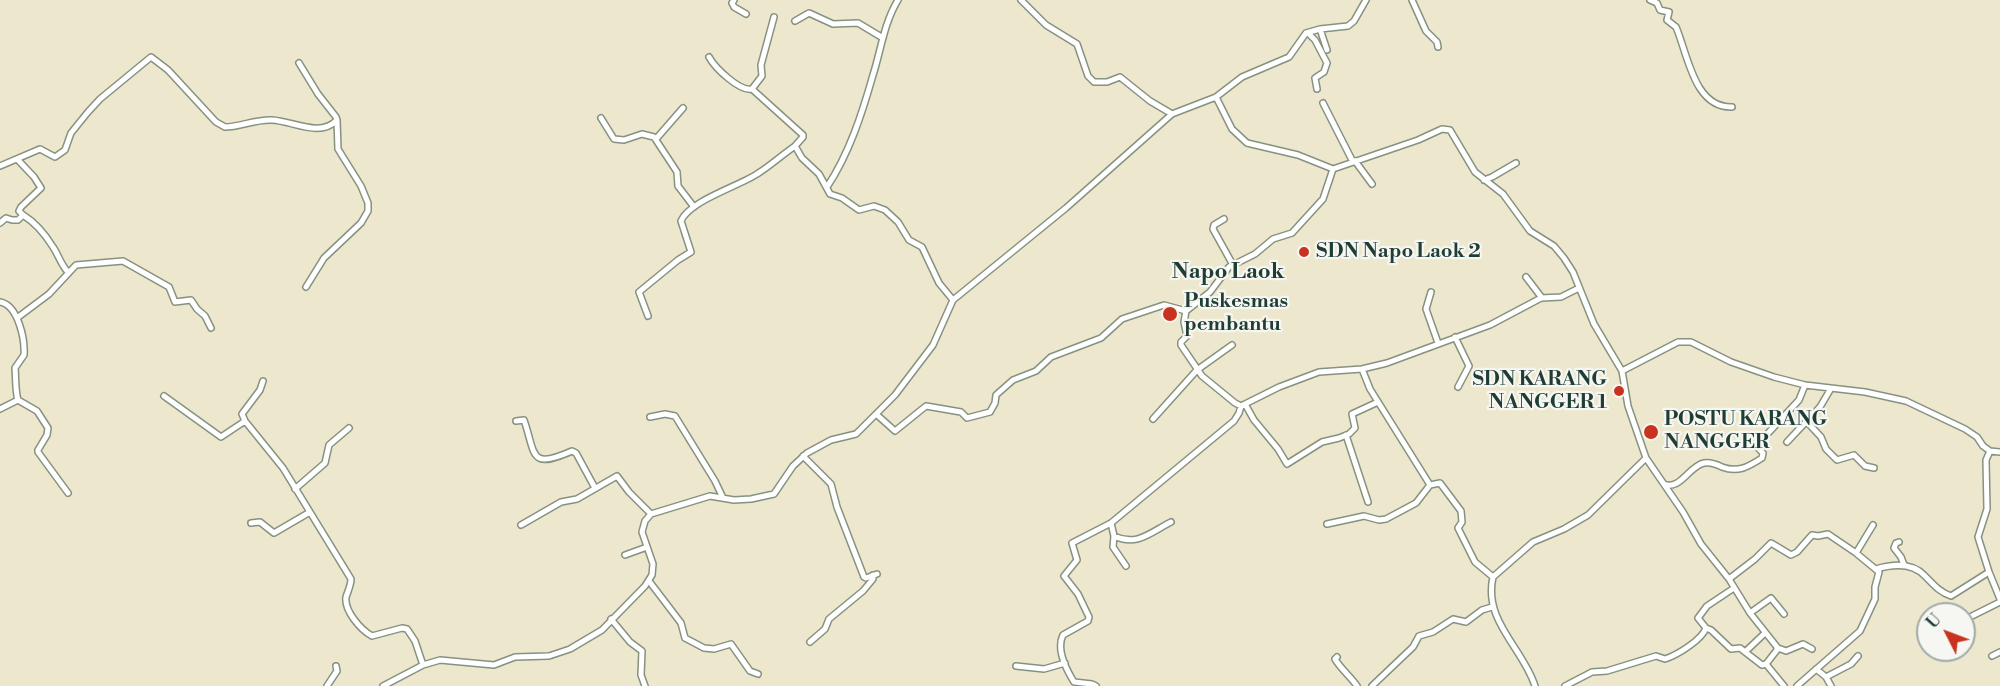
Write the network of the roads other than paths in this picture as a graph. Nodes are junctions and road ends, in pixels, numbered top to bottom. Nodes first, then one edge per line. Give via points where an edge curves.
1 (734, 0) edge
2 (898, 0) edge
3 (1021, 0) edge
4 (1366, 0) edge
5 (1412, 0) edge
6 (1650, 0) edge
7 (747, 14) dead end
8 (774, 17) dead end
9 (795, 21) dead end
10 (1320, 29) junction
11 (1308, 33) junction
12 (883, 38) junction
13 (1438, 47) dead end
14 (1327, 50) dead end
15 (709, 57) dead end
16 (299, 63) dead end
17 (752, 89) junction
18 (1317, 89) dead end
19 (1216, 97) junction
20 (1323, 103) dead end
21 (1732, 107) dead end
22 (682, 108) dead end
23 (1172, 114) junction
24 (601, 118) dead end
25 (337, 120) junction
26 (656, 139) junction
27 (795, 146) junction
28 (18, 160) junction
29 (1354, 162) junction
30 (1516, 163) dead end
31 (0, 166) edge
32 (1334, 169) junction
33 (1484, 180) junction
34 (1372, 184) dead end
35 (827, 187) junction
36 (694, 207) junction
37 (0, 212) edge
38 (23, 215) junction
39 (6, 218) junction
40 (1224, 219) dead end
41 (0, 223) edge
42 (1233, 266) junction
43 (68, 272) junction
44 (1526, 277) dead end
45 (306, 287) dead end
46 (1579, 288) junction
47 (1431, 292) dead end
48 (1542, 298) junction
49 (952, 300) junction
50 (0, 302) edge
51 (1186, 311) junction
52 (648, 316) dead end
53 (17, 318) junction
54 (212, 328) dead end
55 (1455, 337) junction
56 (1438, 343) junction
57 (1232, 345) dead end
58 (1362, 369) junction
59 (1197, 370) junction
60 (1622, 371) junction
61 (263, 381) dead end
62 (1805, 385) junction
63 (1458, 387) dead end
64 (1830, 390) junction
65 (164, 396) dead end
66 (18, 400) junction
67 (1378, 402) junction
68 (1243, 405) junction
69 (0, 409) edge
70 (876, 414) junction
71 (650, 417) dead end
72 (1153, 419) dead end
73 (245, 421) junction
74 (516, 421) dead end
75 (1807, 422) junction
76 (349, 428) dead end
77 (1346, 435) junction
78 (1787, 442) dead end
79 (1990, 451) junction
80 (2000, 452) edge
81 (803, 456) junction
82 (1646, 458) junction
83 (1874, 468) dead end
84 (1664, 484) junction
85 (1430, 485) junction
86 (595, 488) junction
87 (295, 489) junction
88 (68, 493) dead end
89 (723, 498) junction
90 (1368, 502) dead end
91 (310, 512) junction
92 (651, 514) junction
93 (1171, 522) dead end
94 (251, 523) dead end
95 (1111, 523) junction
96 (1328, 524) dead end
97 (521, 525) dead end
98 (1873, 525) dead end
99 (1114, 537) junction
100 (1899, 542) dead end
101 (647, 547) junction
102 (1856, 553) junction
103 (625, 555) dead end
104 (1904, 565) junction
105 (1126, 566) dead end
106 (1876, 569) junction
107 (1989, 572) junction
108 (2000, 576) edge
109 (1493, 578) junction
110 (1729, 579) junction
111 (649, 581) junction
112 (1993, 581) junction
113 (1734, 588) junction
114 (2000, 601) edge
115 (1492, 607) junction
116 (1750, 613) junction
117 (1784, 614) dead end
118 (1976, 614) edge
119 (611, 619) junction
120 (1706, 628) junction
121 (1765, 633) junction
122 (810, 642) dead end
123 (1778, 648) junction
124 (1812, 649) dead end
125 (1745, 652) junction
126 (2000, 652) edge
127 (1858, 656) dead end
128 (1992, 656) dead end
129 (1337, 657) dead end
130 (1065, 663) junction
131 (426, 664) junction
132 (1766, 664) junction
133 (336, 666) dead end
134 (1016, 666) dead end
135 (1816, 669) junction
136 (758, 674) dead end
137 (1826, 677) junction
138 (394, 683) edge
139 (327, 686) edge
140 (382, 686) edge
141 (645, 686) edge
142 (1096, 686) edge
143 (1357, 686) edge
144 (1372, 686) edge
145 (1535, 686) edge
146 (1565, 686) edge
147 (1784, 686) edge
148 (1797, 686) edge
149 (1831, 686) edge

1 - 7 street via 734,7
2 - 12 street
3 - 23 street via 1046,25 1077,44 1088,76 1094,82 1120,77
4 - 10 street via 1348,26
5 - 13 street
6 - 21 street via 1660,10 1669,12 1667,20 1676,27 1702,94 1719,106
8 - 17 street via 761,65 762,76
9 - 12 street via 809,13 833,24 858,23
10 - 11 street
10 - 14 street
11 - 18 street via 1327,63 1315,78
11 - 19 street via 1289,57 1242,78
12 - 35 street via 849,149
15 - 17 street via 743,89
16 - 25 street
17 - 27 street via 803,135
19 - 23 street
19 - 32 street via 1232,129 1247,143 1298,155
20 - 29 street
22 - 26 street
23 - 49 street via 1066,208
24 - 26 street via 614,139 642,134
25 - 28 street via 323,128 271,120 225,127 151,57 88,112 71,134 65,150 55,157 40,149
25 - 45 street via 338,149 361,186 368,211 361,223 324,258
26 - 36 street via 677,172 678,186
27 - 35 street
27 - 36 street via 756,174
28 - 31 street
28 - 38 street via 42,187 20,209
29 - 32 street
29 - 33 street via 1445,128 1455,136
29 - 34 street
30 - 33 street
32 - 42 street via 1323,199 1292,233 1273,240
33 - 46 street via 1503,194 1530,231 1556,248
35 - 49 street via 830,194 858,209 874,206 890,214 909,240 922,246 939,283
36 - 52 street via 682,218 691,251 639,292
37 - 39 street
38 - 39 street via 15,221
38 - 43 street via 39,226
39 - 41 street
40 - 42 street via 1212,229
42 - 51 street
43 - 53 street via 49,294
43 - 54 street via 78,264 123,261 169,287 175,302 191,300
44 - 48 street
46 - 48 street via 1561,297
46 - 60 street via 1594,324
47 - 56 street via 1426,309
48 - 55 street via 1490,325
49 - 70 street via 933,345
50 - 53 street
51 - 59 street via 1186,336 1181,344
51 - 70 street via 1164,304 1122,319 1101,339 1055,355 1036,371 1013,380 996,395 990,412 967,418 961,412 926,406 895,431
53 - 66 street via 25,350 15,368
55 - 56 street
55 - 63 street via 1469,366
56 - 58 street
57 - 59 street
58 - 67 street
58 - 68 street via 1319,372
59 - 68 street via 1229,400
59 - 72 street
60 - 62 street via 1686,341 1731,362
60 - 82 street via 1628,406
61 - 73 street via 242,414
62 - 64 street
62 - 84 street via 1799,399 1758,444 1762,458 1737,470 1703,463 1675,485
64 - 75 street
64 - 79 street via 1906,401 1965,429
65 - 73 street via 221,436
66 - 69 street
66 - 88 street via 37,411 48,428 38,452
67 - 77 street via 1352,414 1355,428
67 - 85 street
68 - 77 street via 1286,464 1322,442
68 - 95 street via 1234,421
70 - 81 street via 856,434 831,440
71 - 89 street via 675,416
73 - 87 street
74 - 86 street via 524,420 539,459 576,453
75 - 78 street
75 - 83 street via 1837,460 1854,455 1865,466
76 - 87 street via 329,445 325,463
77 - 90 street
79 - 80 street
79 - 107 street via 1986,460 1987,510 1978,537
81 - 89 street via 771,495 740,500
81 - 122 street via 831,484 864,576 875,575
82 - 84 street
82 - 109 street via 1588,515 1533,542
84 - 110 street via 1701,544
85 - 96 street via 1416,503 1386,519 1364,516
85 - 109 street via 1440,483 1459,508 1459,529 1475,562
86 - 92 street via 619,477
86 - 97 street
87 - 91 street
89 - 92 street via 703,497
91 - 94 street via 274,533 260,522
91 - 131 street via 351,579 346,601 357,621 372,636 407,629
92 - 101 street via 643,526
93 - 99 street via 1138,541
95 - 99 street
95 - 130 street via 1071,544 1077,560 1064,576 1089,618 1063,634 1060,646
98 - 102 street
99 - 105 street via 1113,547
100 - 104 street via 1894,548
101 - 103 street
101 - 111 street via 654,568
102 - 106 street
102 - 110 street via 1828,534 1812,535 1791,555 1771,543
104 - 106 street
104 - 107 street via 1951,596
106 - 135 street via 1879,574 1875,599 1864,624 1853,639
107 - 112 street
108 - 112 street
109 - 115 street
110 - 113 street
111 - 119 street
111 - 136 street via 681,623 687,639 714,649 730,644 750,671
112 - 114 street
113 - 116 street
113 - 120 street via 1699,616
114 - 118 street
115 - 144 street via 1466,622 1453,618 1433,632 1422,634
115 - 145 street
116 - 117 street via 1771,598
116 - 121 street
119 - 131 street via 602,630 549,656 515,657 495,665 452,660
119 - 141 street via 642,651 641,675
120 - 125 street via 1731,649 1737,647
120 - 146 street via 1672,657 1663,660 1656,656 1592,672
121 - 123 street
121 - 125 street
123 - 124 street via 1786,651 1803,644
123 - 132 street
125 - 132 street via 1761,665
126 - 128 street
127 - 137 street
129 - 143 street via 1337,663
130 - 134 street via 1047,669
130 - 142 street via 1075,683
131 - 138 street
132 - 147 street
133 - 139 street
135 - 137 street
135 - 148 street
137 - 149 street
138 - 140 street

